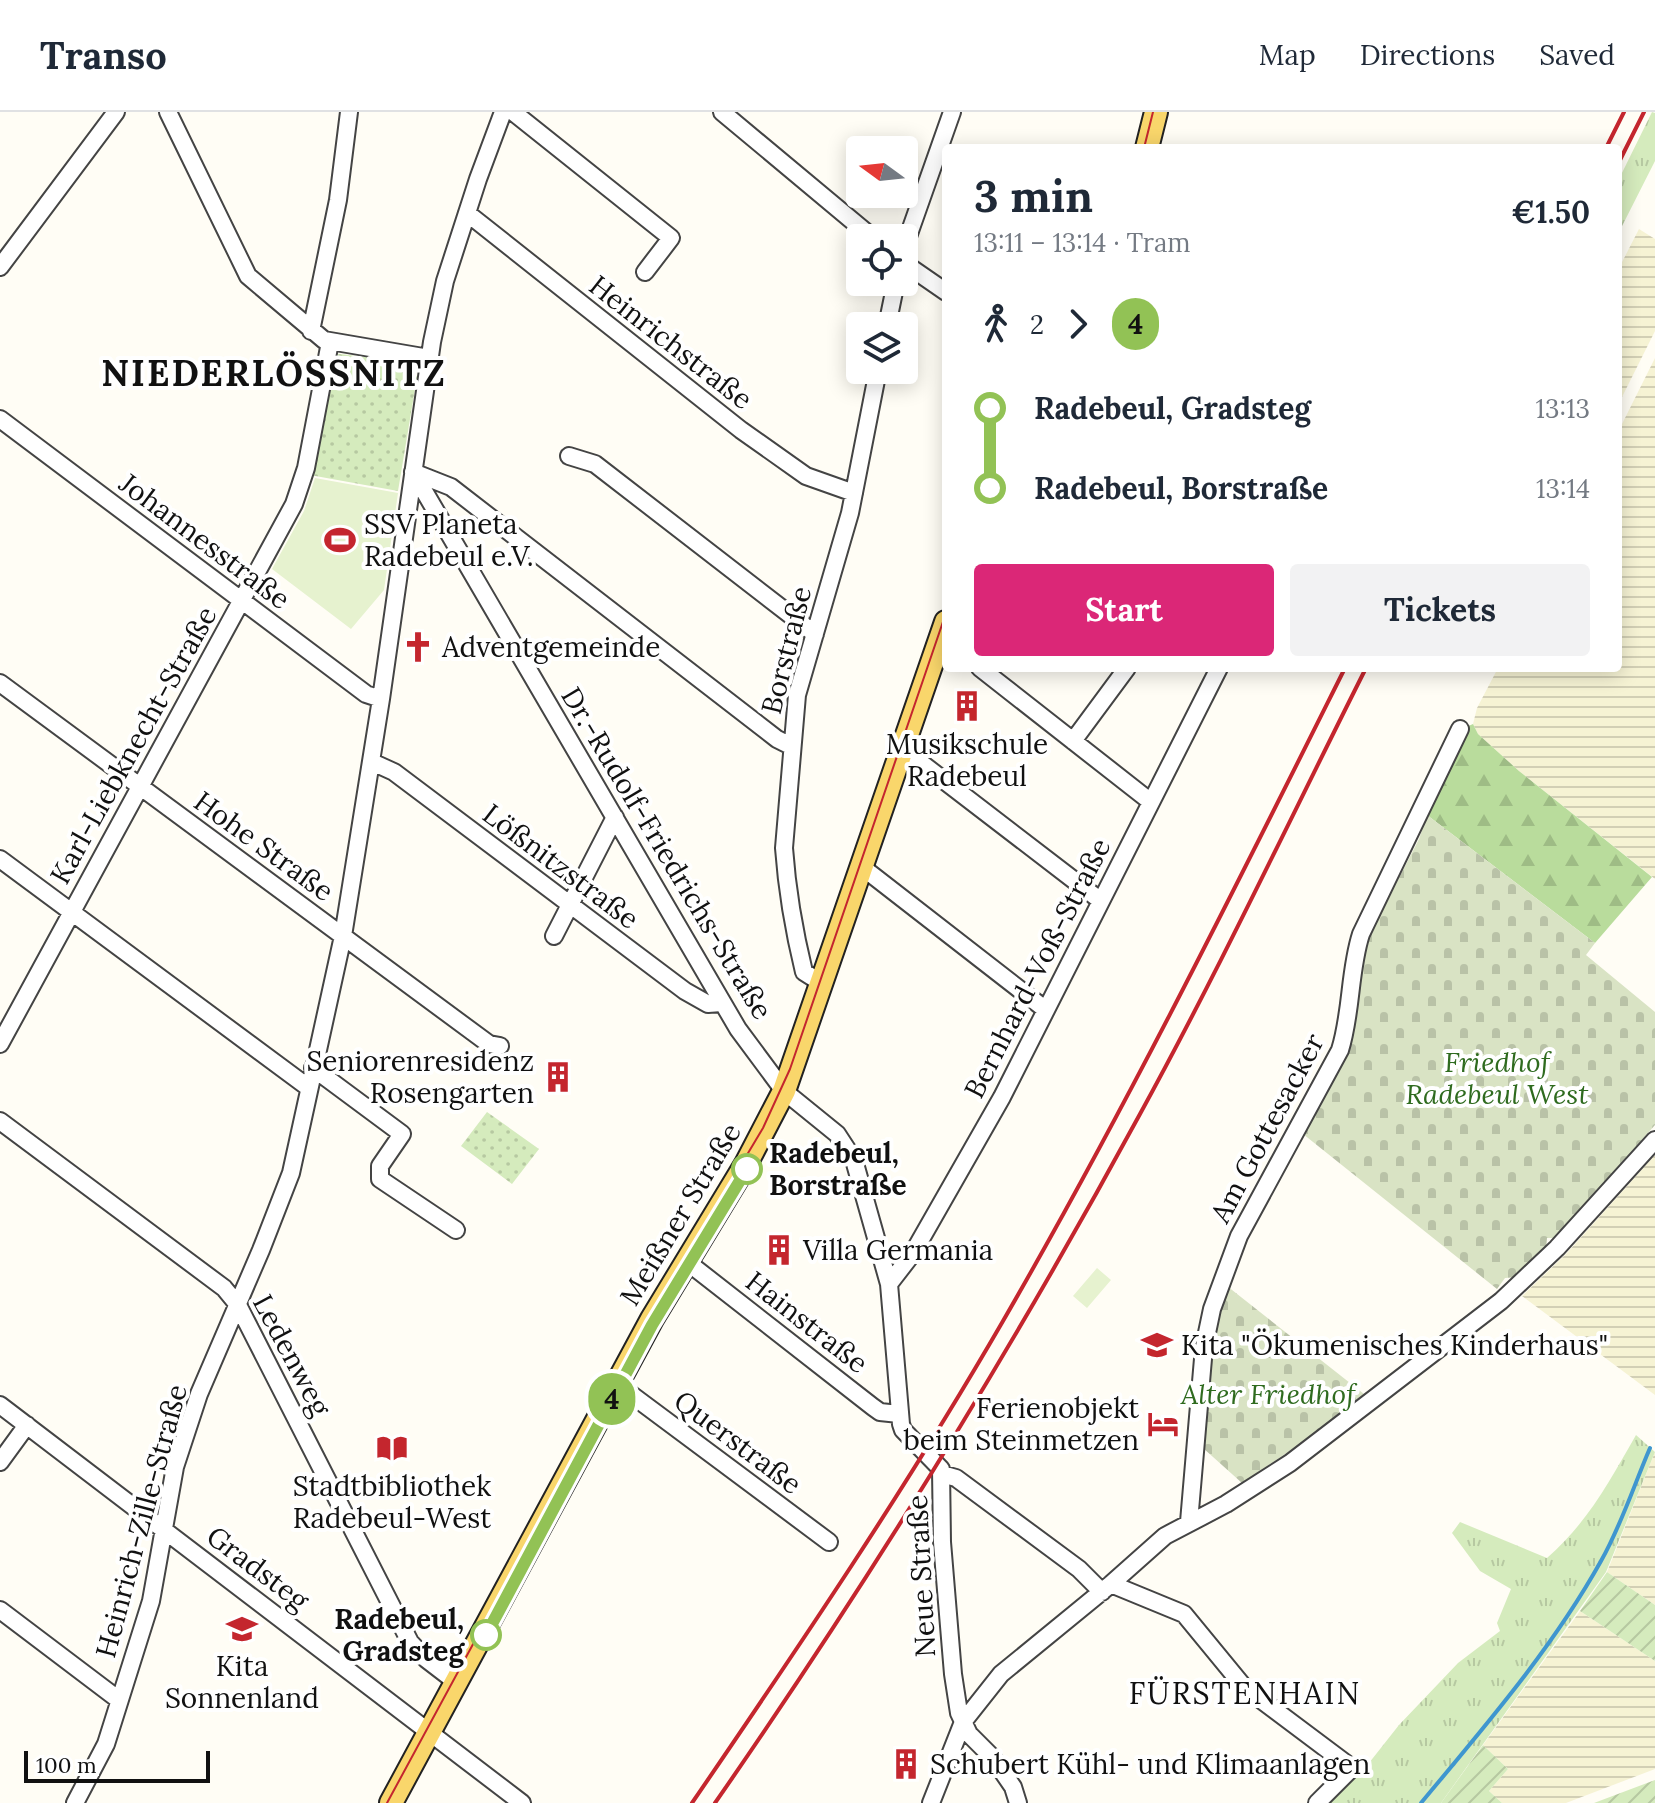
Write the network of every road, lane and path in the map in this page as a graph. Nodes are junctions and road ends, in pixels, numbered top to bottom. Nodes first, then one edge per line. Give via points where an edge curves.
1 (116, 112) edge
2 (168, 112) edge
3 (349, 112) edge
4 (503, 112) edge
5 (513, 112) edge
6 (722, 112) edge
7 (952, 112) edge
8 (1156, 112) edge
9 (1148, 144) edge
10 (467, 213) junction
11 (856, 224) edge
12 (912, 224) edge
13 (0, 267) edge
14 (645, 272) dead end
15 (918, 273) edge
16 (942, 289) edge
17 (311, 331) junction
18 (330, 342) junction
19 (429, 358) junction
20 (875, 384) edge
21 (0, 419) edge
22 (569, 456) dead end
23 (413, 472) junction
24 (854, 493) junction
25 (241, 602) junction
26 (815, 634) junction
27 (942, 641) edge
28 (985, 672) edge
29 (1124, 672) edge
30 (1217, 672) edge
31 (0, 683) edge
32 (381, 699) junction
33 (1460, 729) dead end
34 (1073, 741) junction
35 (791, 746) junction
36 (903, 749) junction
37 (372, 762) junction
38 (140, 787) junction
39 (1151, 802) junction
40 (615, 817) junction
41 (0, 859) edge
42 (862, 867) junction
43 (1101, 901) junction
44 (570, 905) junction
45 (71, 913) junction
46 (343, 936) junction
47 (554, 936) dead end
48 (823, 984) junction
49 (721, 1003) junction
50 (1046, 1010) junction
51 (0, 1044) edge
52 (500, 1046) dead end
53 (313, 1068) junction
54 (309, 1088) junction
55 (784, 1091) junction
56 (0, 1121) edge
57 (1655, 1140) edge
58 (456, 1230) dead end
59 (686, 1261) junction
60 (889, 1284) junction
61 (238, 1305) junction
62 (617, 1384) junction
63 (0, 1405) edge
64 (899, 1414) junction
65 (27, 1425) junction
66 (0, 1462) edge
67 (942, 1474) junction
68 (1189, 1522) junction
69 (165, 1531) junction
70 (829, 1542) dead end
71 (1107, 1588) junction
72 (0, 1610) edge
73 (456, 1682) junction
74 (119, 1700) junction
75 (963, 1722) junction
76 (430, 1731) junction
77 (75, 1803) edge
78 (391, 1803) edge
79 (522, 1803) edge
80 (931, 1803) edge
81 (1018, 1803) edge
82 (1317, 1803) edge

1 - 13 street
2 - 17 street via 248,276
3 - 17 street via 338,200
4 - 10 street
5 - 14 street via 671,238
6 - 11 street
7 - 12 street
8 - 9 main road
10 - 19 street via 445,281
10 - 24 street, Heinrichstraße via 741,430 806,476
15 - 16 street
17 - 18 street
18 - 19 street
18 - 25 street, Karl-Liebknecht-Straße via 294,504
19 - 23 street, Heinrich-Zille-Straße
20 - 24 street, Borstraße
21 - 25 street, Johannesstraße
22 - 26 street via 595,464
23 - 32 street, Heinrich-Zille-Straße
23 - 35 street via 451,487
23 - 40 street, Dr.-Rudolf-Friedrichs-Straße
24 - 26 street, Borstraße
25 - 32 street, Johannesstraße via 366,694
25 - 38 street, Karl-Liebknecht-Straße
26 - 35 street, Borstraße via 797,695
27 - 36 main road, Meißner Straße
28 - 34 street
29 - 34 street
30 - 39 street, Bernhard-Voß-Straße
31 - 38 street, Hohe Straße
32 - 37 street, Heinrich-Zille-Straße
33 - 68 street, Am Gottesacker via 1361,934 1340,1050 1252,1209 1221,1283 1204,1347
34 - 39 street
35 - 48 street, Borstraße via 784,848 791,906 804,972
36 - 42 main road, Meißner Straße
36 - 43 street
37 - 44 street, Lößnitzstraße via 394,772
37 - 46 street, Heinrich-Zille-Straße
38 - 45 street, Karl-Liebknecht-Straße
38 - 46 street, Hohe Straße
39 - 43 street, Bernhard-Voß-Straße
40 - 44 street
40 - 49 street, Dr.-Rudolf-Friedrichs-Straße
41 - 45 street
42 - 48 main road, Meißner Straße
42 - 50 street
43 - 50 street, Bernhard-Voß-Straße
44 - 47 street
44 - 49 street, Lößnitzstraße via 685,991 708,1004
45 - 51 street, Karl-Liebknecht-Straße
45 - 54 street
46 - 52 street, Hohe Straße via 489,1044
46 - 53 street, Heinrich-Zille-Straße
48 - 55 main road, Meißner Straße
49 - 55 street, Dr.-Rudolf-Friedrichs-Straße
50 - 60 street, Bernhard-Voß-Straße via 913,1253
53 - 54 street, Heinrich-Zille-Straße
53 - 58 street via 402,1134 380,1166 380,1179
54 - 61 street, Heinrich-Zille-Straße via 291,1173
55 - 59 main road, Meißner Straße
55 - 60 street, Neue Straße via 837,1134 854,1160
56 - 61 street, Ledenweg via 224,1288
57 - 68 street via 1501,1301 1290,1463
59 - 62 main road, Meißner Straße
59 - 64 street, Hainstraße via 873,1407
60 - 64 street, Neue Straße
61 - 69 street, Heinrich-Zille-Straße via 182,1445
61 - 73 street, Ledenweg via 410,1642
62 - 70 street, Querstraße
62 - 73 main road, Meißner Straße
63 - 65 street, Gradsteg
64 - 67 street, Neue Straße via 903,1430
65 - 66 street
65 - 69 street, Gradsteg
67 - 71 street via 956,1478
67 - 75 street, Neue Straße via 943,1557 953,1674
68 - 71 street via 1156,1543
69 - 74 street, Heinrich-Zille-Straße via 151,1601
69 - 76 street, Gradsteg
71 - 75 street via 1001,1674
71 - 82 street via 1184,1614 1244,1687 1352,1768
72 - 74 street
73 - 76 main road, Meißner Straße
74 - 77 street, Heinrich-Zille-Straße via 106,1744
75 - 80 street
75 - 81 street, Neue Straße via 1013,1787
76 - 78 main road, Meißner Straße
76 - 79 street, Gradsteg

